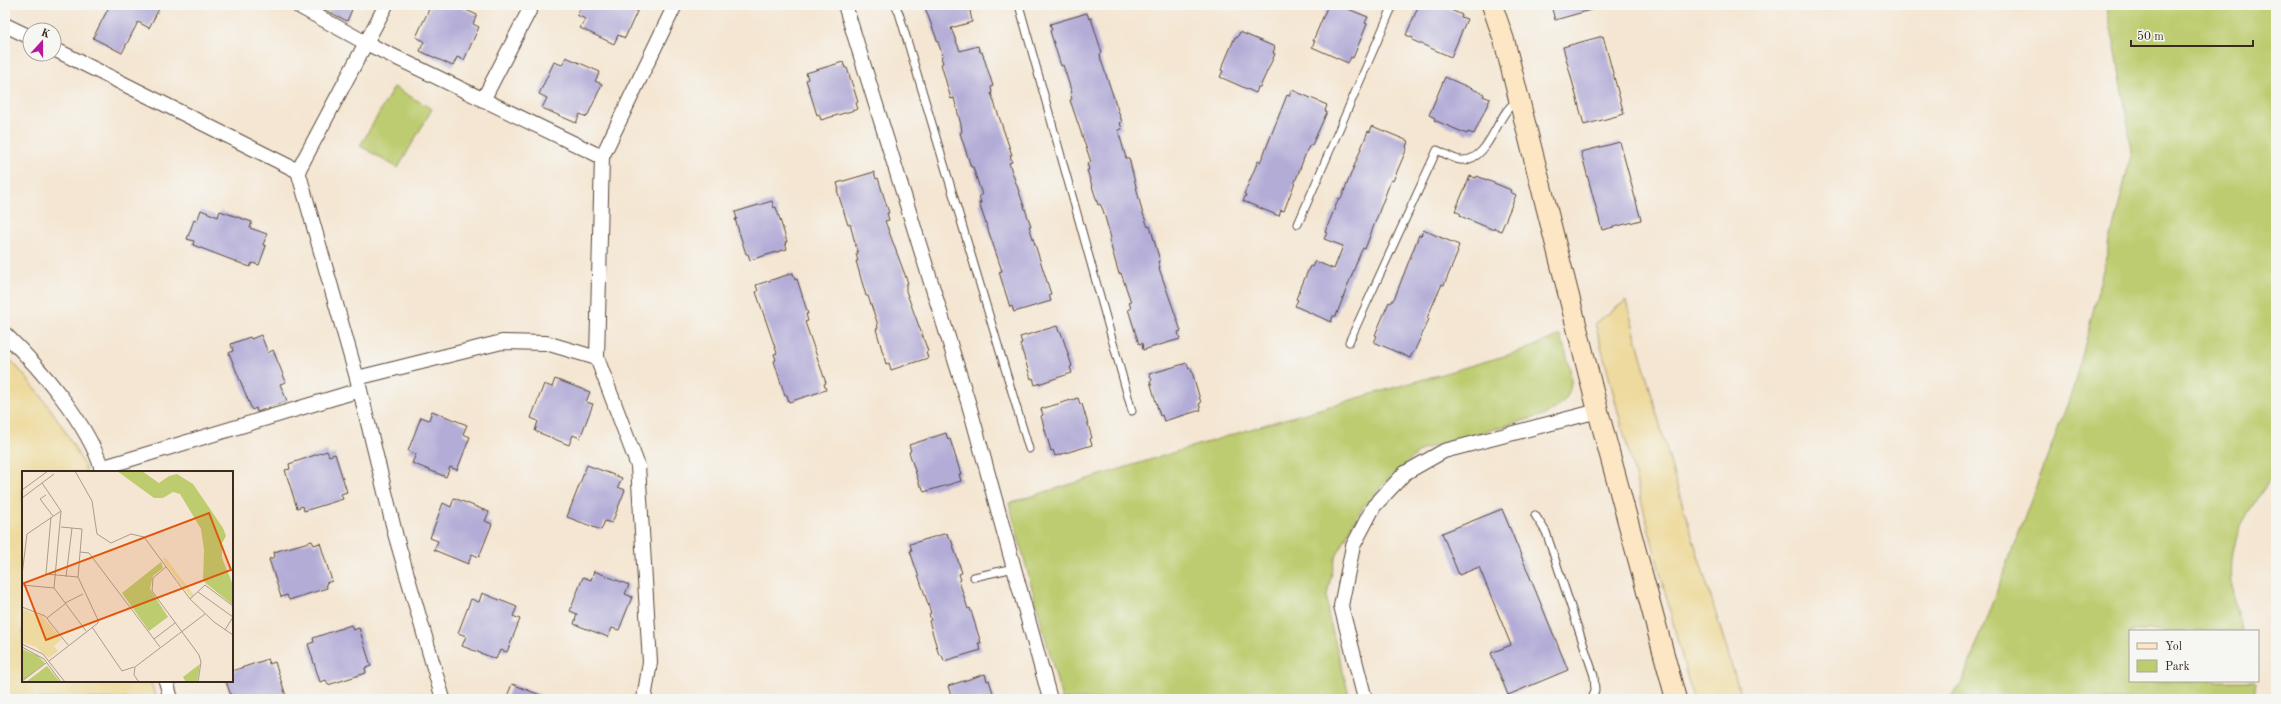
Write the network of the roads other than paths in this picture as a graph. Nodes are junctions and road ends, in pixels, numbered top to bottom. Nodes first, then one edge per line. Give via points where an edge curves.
1 (297, 5) edge
2 (386, 5) edge
3 (532, 5) edge
4 (675, 5) edge
5 (845, 5) edge
6 (895, 5) edge
7 (1019, 5) edge
8 (1393, 5) edge
9 (1492, 5) edge
10 (5, 25) edge
11 (22, 34) edge
12 (366, 43) junction
13 (62, 53) edge
14 (483, 100) junction
15 (1519, 100) junction
16 (602, 157) junction
17 (298, 171) junction
18 (1298, 224) dead end
19 (5, 334) edge
20 (1349, 342) dead end
21 (597, 358) junction
22 (358, 384) junction
23 (1132, 411) dead end
24 (1598, 412) junction
25 (1029, 449) dead end
26 (102, 470) edge
27 (1535, 514) dead end
28 (1014, 568) junction
29 (974, 577) dead end
30 (166, 682) edge
31 (171, 699) edge
32 (443, 699) edge
33 (644, 699) edge
34 (1050, 699) edge
35 (1365, 699) edge
36 (1592, 699) edge
37 (1676, 699) edge

1 - 12 street
2 - 12 street
3 - 14 street
4 - 16 street
5 - 28 street via 969,405
6 - 25 lane
7 - 23 lane
8 - 18 lane
9 - 15 street
10 - 11 street
12 - 14 street
12 - 17 street
13 - 17 street
14 - 16 street
15 - 20 lane via 1505,112 1484,148 1476,156 1459,160 1437,150
15 - 24 street
16 - 21 street
17 - 22 street
19 - 26 street via 58,392 85,435
21 - 22 street via 546,343 502,342
21 - 33 street via 638,466 650,662
22 - 26 street
22 - 32 street via 396,538
24 - 35 street via 1444,451 1405,473 1374,506 1353,546 1341,606
24 - 37 street
27 - 36 lane via 1546,532 1594,676 1595,690
28 - 29 lane
28 - 34 street
30 - 31 street

